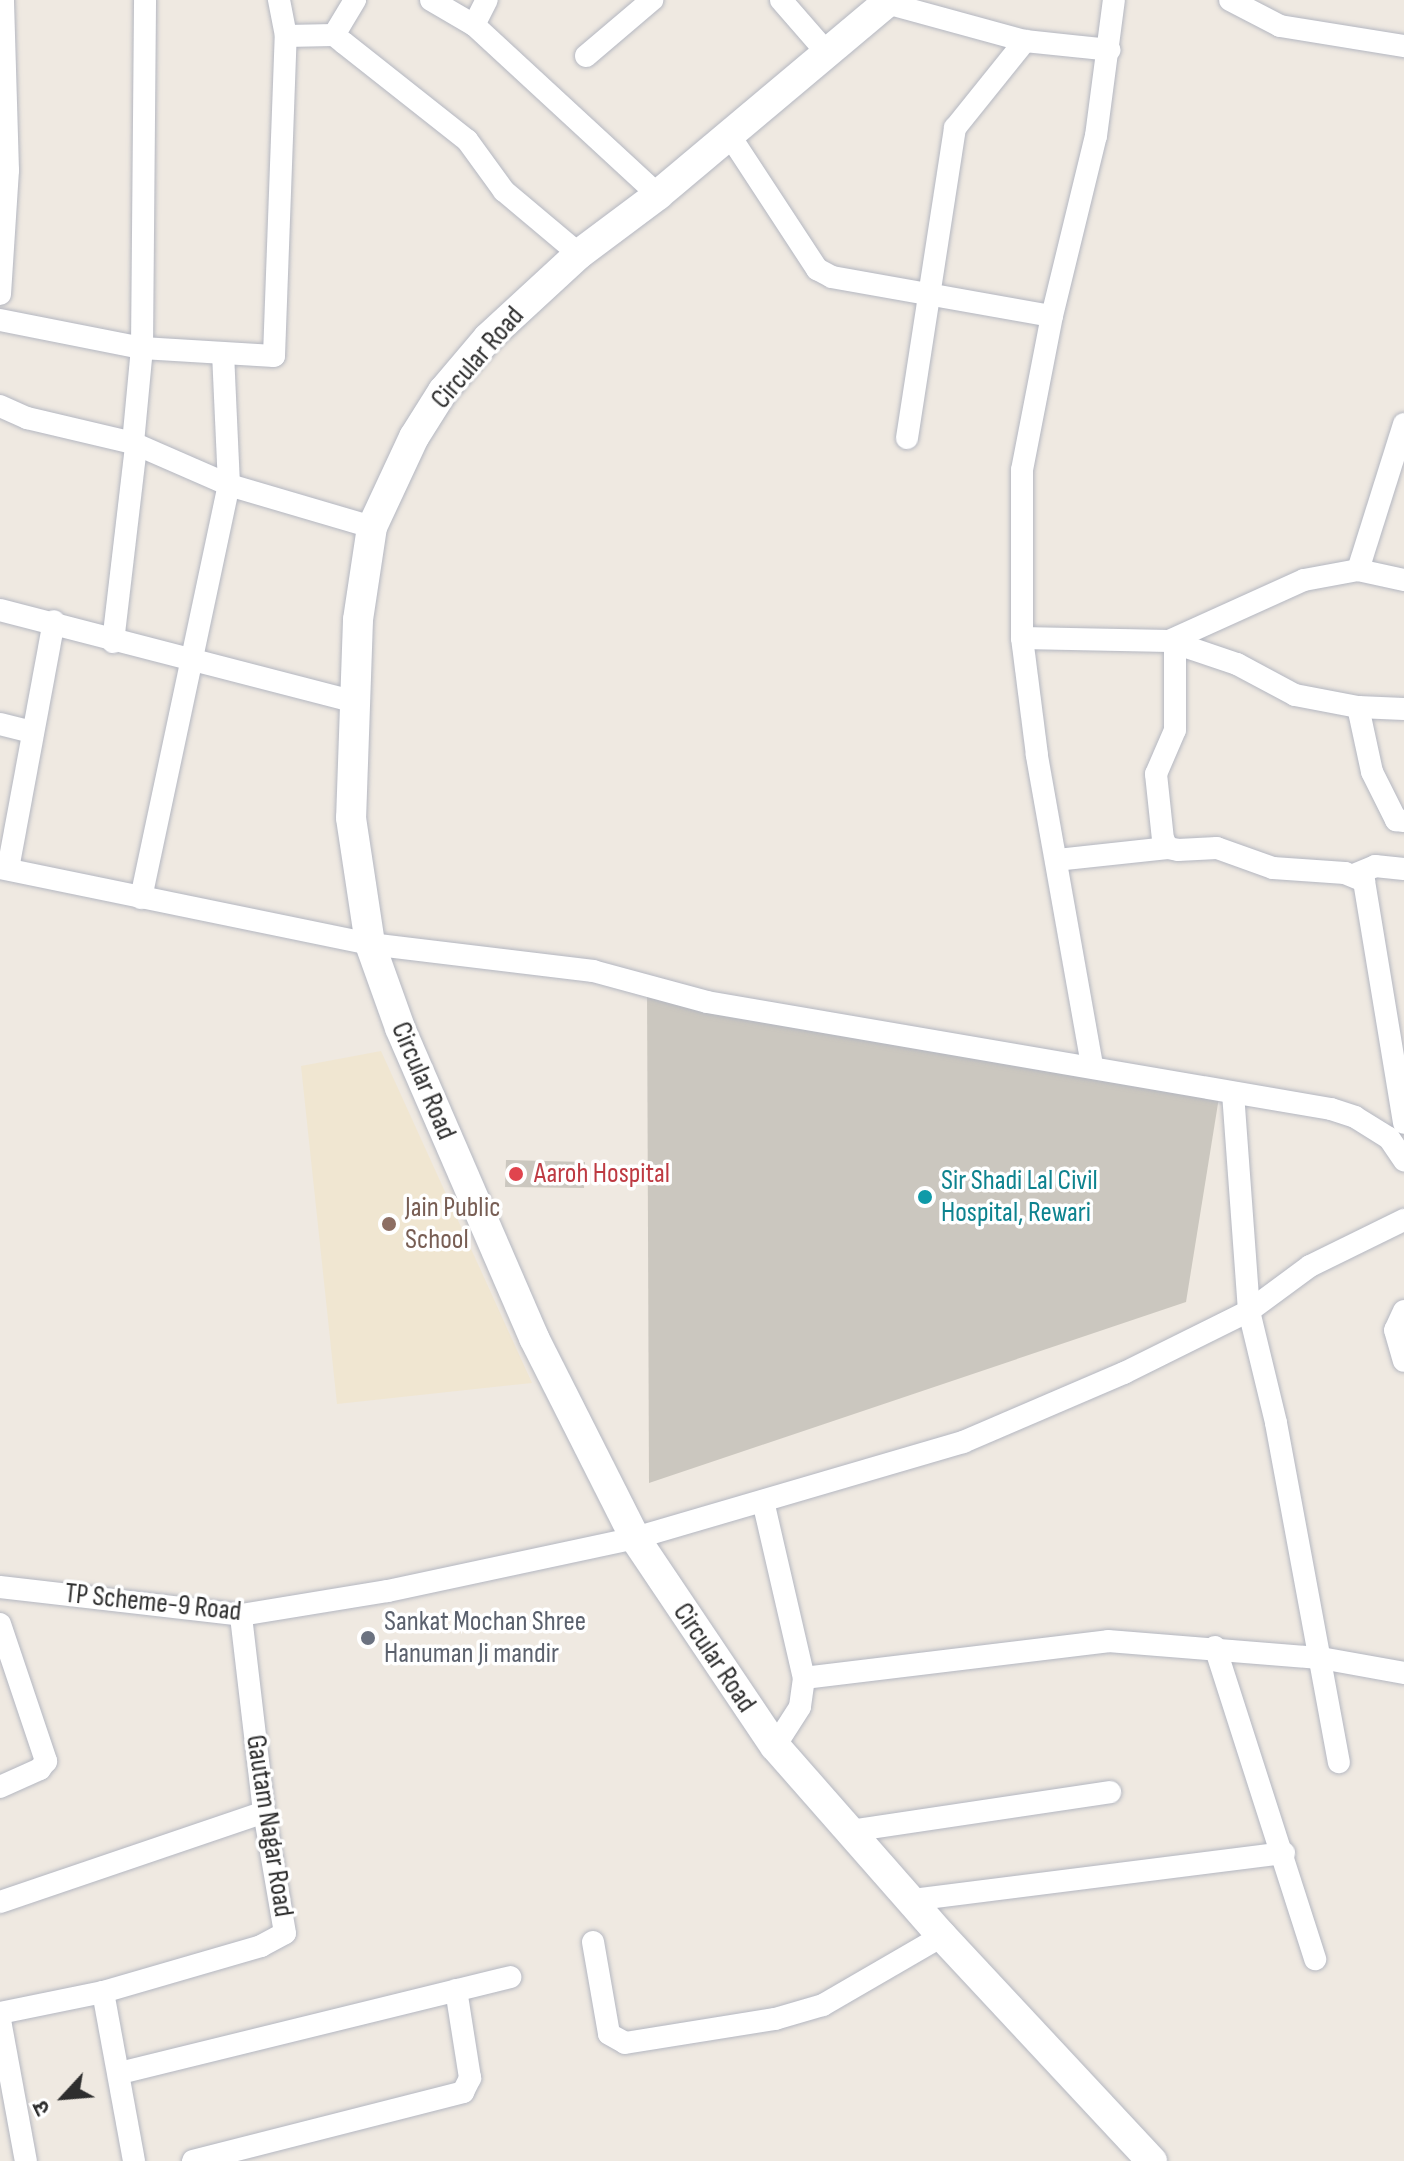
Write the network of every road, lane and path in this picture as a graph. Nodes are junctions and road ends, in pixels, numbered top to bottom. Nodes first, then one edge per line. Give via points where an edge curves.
1 (145, 0) edge
2 (279, 0) edge
3 (355, 0) edge
4 (431, 0) edge
5 (487, 0) edge
6 (652, 0) edge
7 (781, 0) edge
8 (1114, 0) edge
9 (1230, 0) edge
10 (888, 2) edge
11 (2, 14) edge
12 (474, 25) junction
13 (334, 35) junction
14 (286, 36) junction
15 (1025, 41) junction
16 (1404, 46) edge
17 (1110, 50) junction
18 (828, 54) junction
19 (586, 56) dead end
20 (728, 133) junction
21 (658, 195) junction
22 (579, 254) junction
23 (929, 293) junction
24 (0, 294) edge
25 (1052, 316) junction
26 (0, 320) edge
27 (142, 348) junction
28 (223, 355) junction
29 (0, 406) edge
30 (1404, 424) edge
31 (907, 438) dead end
32 (135, 445) junction
33 (229, 485) junction
34 (372, 527) junction
35 (1358, 570) junction
36 (1404, 580) edge
37 (0, 610) edge
38 (54, 621) junction
39 (1022, 638) junction
40 (113, 642) junction
41 (1172, 643) junction
42 (193, 660) junction
43 (353, 701) junction
44 (1358, 707) junction
45 (1404, 709) edge
46 (0, 724) edge
47 (33, 732) junction
48 (1404, 821) edge
49 (1168, 848) junction
50 (1057, 860) junction
51 (4, 868) edge
52 (1404, 869) edge
53 (1354, 875) junction
54 (141, 898) junction
55 (370, 944) junction
56 (1092, 1065) junction
57 (1233, 1093) junction
58 (1399, 1132) edge
59 (1404, 1160) edge
60 (1404, 1220) edge
61 (1249, 1311) junction
62 (1404, 1311) edge
63 (1404, 1361) edge
64 (763, 1501) junction
65 (635, 1538) junction
66 (0, 1587) edge
67 (241, 1615) junction
68 (1, 1634) edge
69 (1215, 1647) junction
70 (1321, 1658) junction
71 (1404, 1673) edge
72 (804, 1678) junction
73 (775, 1746) junction
74 (1339, 1762) dead end
75 (0, 1787) edge
76 (1110, 1792) dead end
77 (264, 1812) junction
78 (850, 1831) junction
79 (1284, 1853) junction
80 (912, 1900) junction
81 (0, 1902) edge
82 (942, 1936) junction
83 (593, 1942) dead end
84 (1315, 1959) dead end
85 (510, 1977) dead end
86 (456, 1990) junction
87 (103, 1992) junction
88 (0, 2013) edge
89 (0, 2020) edge
90 (120, 2073) junction
91 (10, 2134) edge
92 (26, 2161) edge
93 (134, 2161) edge
94 (193, 2161) edge
95 (1152, 2161) edge

1 - 27 street
2 - 14 street
3 - 13 street
4 - 12 street
5 - 12 street
6 - 19 street
7 - 18 street
8 - 17 street
9 - 16 street via 1280,26
10 - 15 street
10 - 18 main road, Circular Road
11 - 24 street via 8,170
12 - 21 street
13 - 14 street
13 - 22 street via 467,140 504,191
14 - 28 street via 278,349 266,358
15 - 17 street
15 - 23 street via 955,128
17 - 25 street via 1096,136
18 - 20 main road, Circular Road
20 - 21 main road, Circular Road
20 - 23 street via 817,269 832,277
21 - 22 main road, Circular Road
22 - 34 main road, Circular Road via 488,338 443,391 414,437
23 - 25 street
23 - 31 street
25 - 39 street via 1022,470
26 - 27 street
27 - 28 street
27 - 32 street
28 - 33 street
29 - 32 street via 27,418
30 - 35 street
32 - 33 street
32 - 40 street
33 - 34 street
33 - 42 street
34 - 43 main road, Circular Road
35 - 36 street
35 - 41 street via 1304,580
37 - 38 street
38 - 40 street
38 - 47 street
39 - 41 street
39 - 50 street
40 - 42 street
41 - 44 street via 1237,664 1295,695
41 - 49 street via 1175,730 1156,787
42 - 43 street
42 - 54 street
43 - 55 main road, Circular Road via 351,818
44 - 45 street
44 - 48 street via 1372,772 1396,820
46 - 47 street
47 - 51 street
49 - 50 street
49 - 53 street via 1217,848 1273,868
50 - 56 street
51 - 54 street
52 - 53 street via 1375,866
53 - 58 street via 1366,886
54 - 55 street
55 - 56 street via 593,971 707,1002
55 - 65 main road, Circular Road via 400,1028 534,1338
56 - 57 street
57 - 58 street via 1331,1109
57 - 61 street
58 - 59 street
60 - 61 street, TP Scheme-9 Road via 1310,1266
61 - 64 street, TP Scheme-9 Road via 1124,1373 963,1442
61 - 70 street
62 - 63 street via 1395,1330
64 - 65 street, TP Scheme-9 Road
64 - 72 street
65 - 67 street, TP Scheme-9 Road via 388,1591
65 - 73 main road, Circular Road
66 - 67 street, TP Scheme-9 Road
67 - 77 street, Gautam Nagar Road
68 - 75 street via 46,1761 40,1769
69 - 70 street
69 - 72 street via 1068,1644
69 - 79 street
70 - 71 street
70 - 74 street
72 - 73 street via 800,1707
73 - 78 main road, Circular Road
76 - 78 street
77 - 81 street
77 - 87 street, Gautam Nagar Road via 285,1933 261,1946
78 - 80 main road, Circular Road
79 - 80 street
79 - 84 street
80 - 82 main road, Circular Road
82 - 83 street via 823,2005 775,2019 625,2043 609,2034
82 - 95 main road, Circular Road
85 - 86 street
86 - 90 street
86 - 94 street via 470,2078 463,2092
87 - 88 street, Gautam Nagar Road
87 - 90 street
89 - 91 street
90 - 93 street
91 - 92 street

